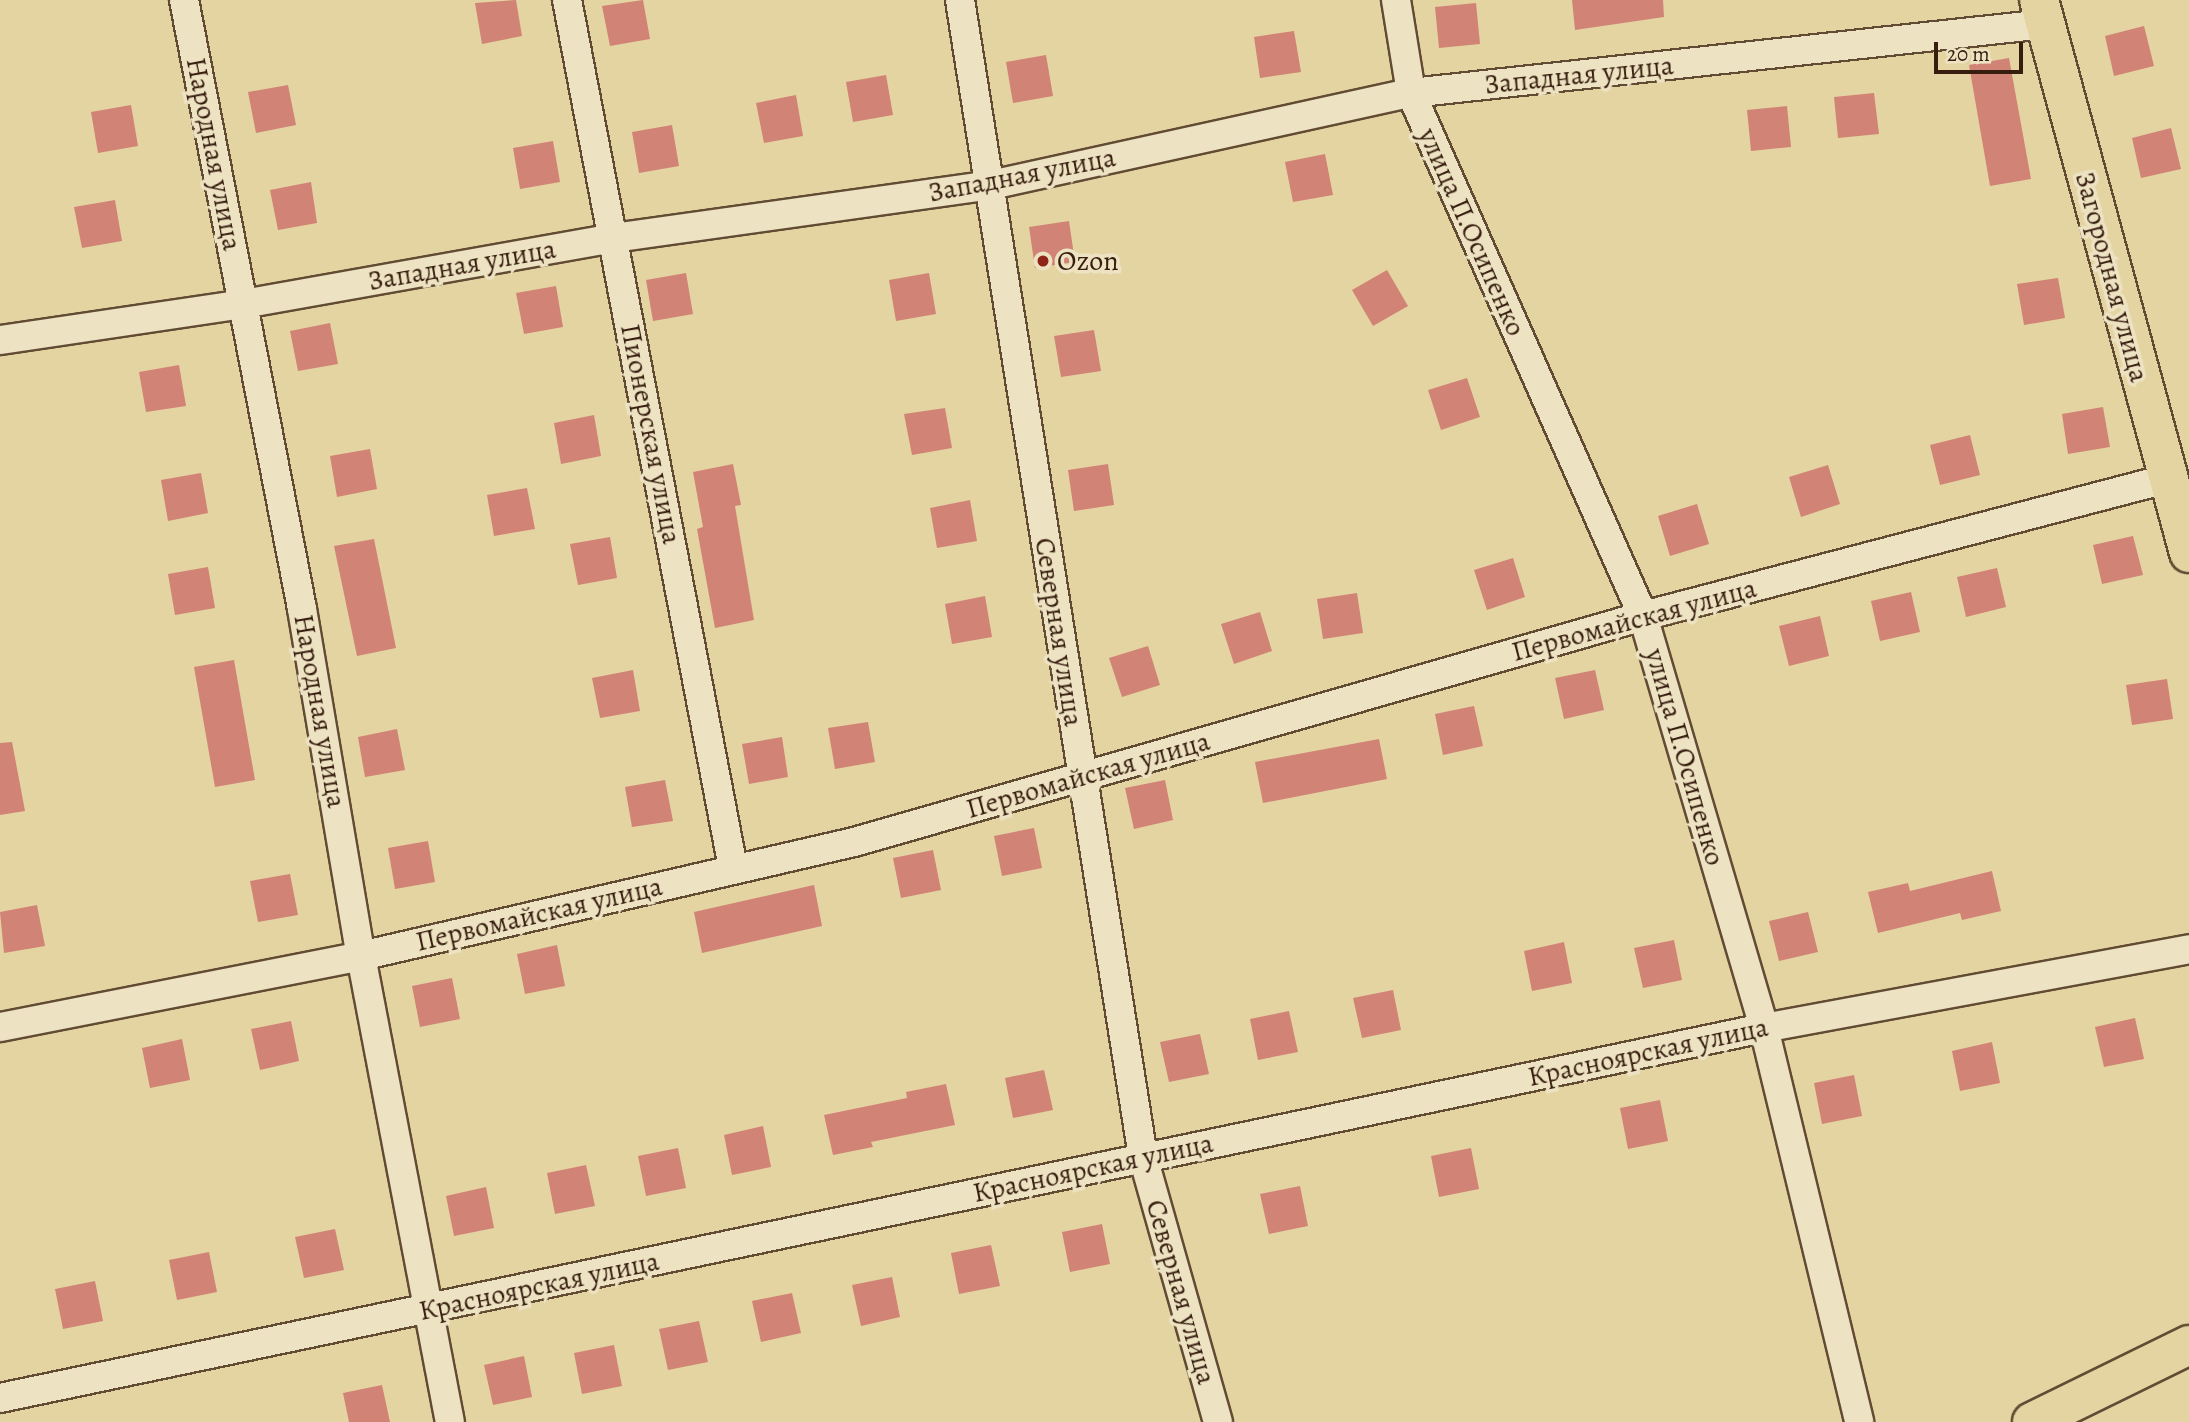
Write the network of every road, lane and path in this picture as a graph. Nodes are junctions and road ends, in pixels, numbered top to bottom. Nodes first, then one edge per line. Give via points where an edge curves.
1 (184, 0) edge
2 (567, 0) edge
3 (960, 0) edge
4 (1396, 0) edge
5 (2042, 12) edge
6 (1411, 93) junction
7 (991, 185) junction
8 (614, 238) junction
9 (243, 303) junction
10 (0, 340) edge
11 (2166, 479) junction
12 (2189, 553) edge
13 (1643, 616) junction
14 (1082, 778) junction
15 (733, 868) junction
16 (2189, 949) edge
17 (361, 956) junction
18 (0, 1027) edge
19 (1764, 1028) junction
20 (1143, 1157) junction
21 (428, 1310) junction
22 (2189, 1345) edge
23 (0, 1398) edge
24 (450, 1422) edge
25 (1218, 1422) edge
26 (1859, 1422) edge
27 (2032, 1422) edge

1 - 9 street, Народная улица
2 - 8 street, Пионерская улица
3 - 7 street, Северная улица
4 - 6 street, улица П.Осипенко
5 - 6 street, Западная улица
5 - 11 main road, Загородная улица
6 - 7 street, Западная улица
6 - 13 street, улица П.Осипенко
7 - 8 street, Западная улица
7 - 14 street, Северная улица
8 - 9 street, Западная улица
8 - 15 street, Пионерская улица
9 - 10 street, Западная улица
9 - 17 street, Народная улица
11 - 12 main road, Загородная улица
11 - 13 street, Первомайская улица
13 - 14 street, Первомайская улица
13 - 19 street, улица П.Осипенко
14 - 15 street, Первомайская улица via 854,842
14 - 20 street, Северная улица
15 - 17 street, Первомайская улица
16 - 19 street, Красноярская улица
17 - 18 street, Первомайская улица
17 - 21 street, Народная улица
19 - 20 street, Красноярская улица
19 - 26 street, улица П.Осипенко
20 - 21 street, Красноярская улица
20 - 25 street, Северная улица
21 - 23 street, Красноярская улица
21 - 24 street, Народная улица
22 - 27 main road

